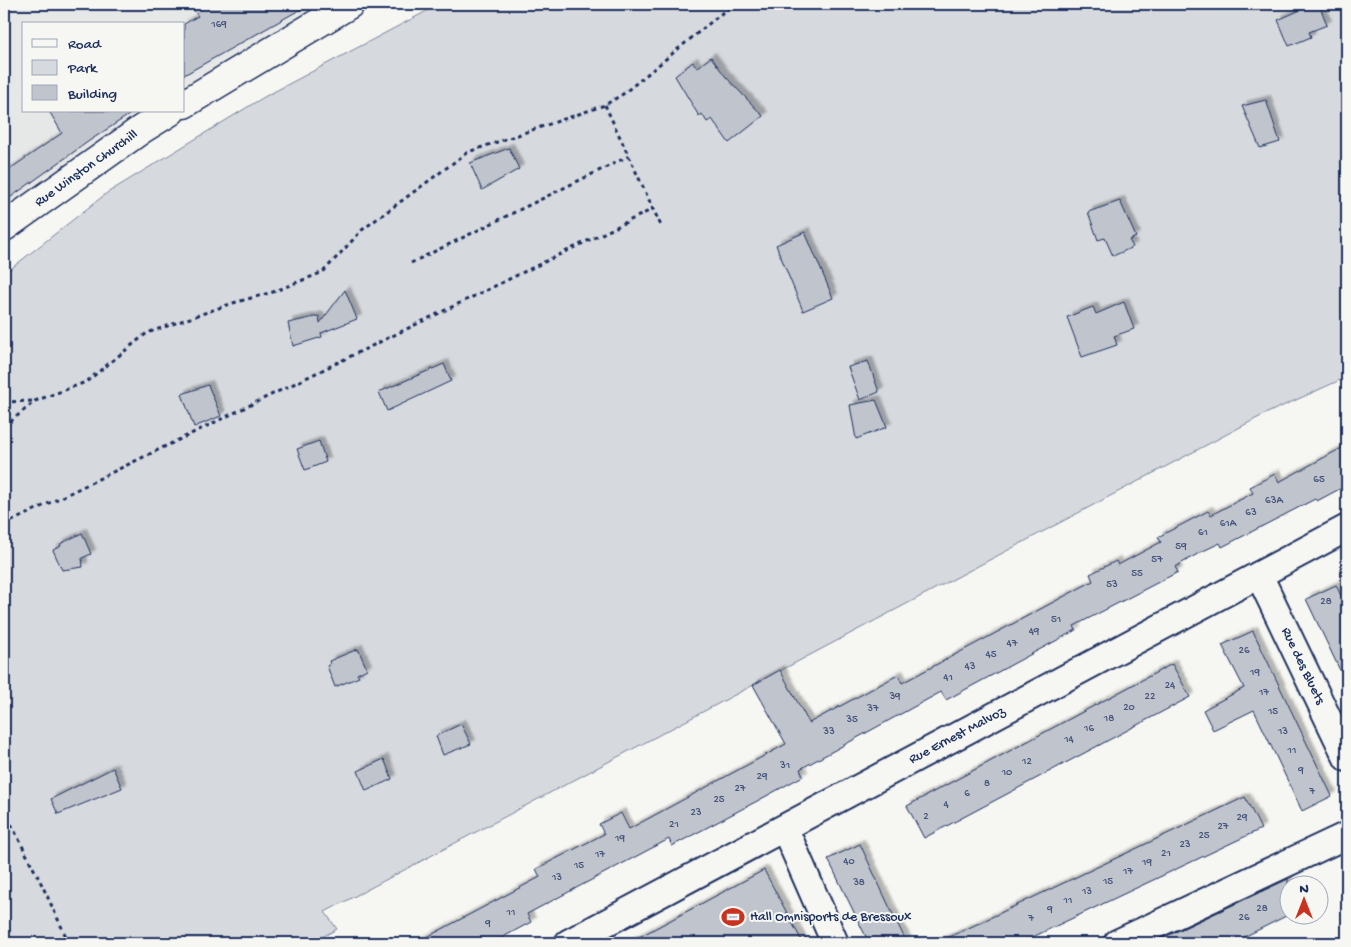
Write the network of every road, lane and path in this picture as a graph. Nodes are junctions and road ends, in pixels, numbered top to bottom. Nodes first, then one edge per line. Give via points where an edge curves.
1 (350, 4) edge
2 (733, 4) edge
3 (185, 103) edge
4 (605, 104) junction
5 (169, 112) edge
6 (629, 156) junction
7 (653, 209) junction
8 (4, 227) edge
9 (662, 228) dead end
10 (411, 263) dead end
11 (35, 401) junction
12 (4, 402) edge
13 (4, 427) edge
14 (4, 524) edge
15 (1347, 528) edge
16 (1259, 575) junction
17 (1347, 758) edge
18 (4, 810) edge
19 (785, 829) junction
20 (1347, 835) edge
21 (69, 943) edge
22 (568, 943) edge
23 (835, 943) edge
24 (1117, 943) edge

1 - 3 main road
2 - 4 path via 624,94
4 - 6 path
4 - 11 path via 468,152 362,230 323,272 273,292 147,333 86,382
5 - 8 main road, Rue Winston Churchill
6 - 7 path
6 - 10 path
7 - 9 path
7 - 14 path
11 - 12 path
11 - 13 path
15 - 16 street, Rue Ernest Malvoz
16 - 17 street, Rue des Bluets
16 - 19 street, Rue Ernest Malvoz
18 - 21 path
19 - 22 street, Rue Ernest Malvoz
19 - 23 street
20 - 24 street

